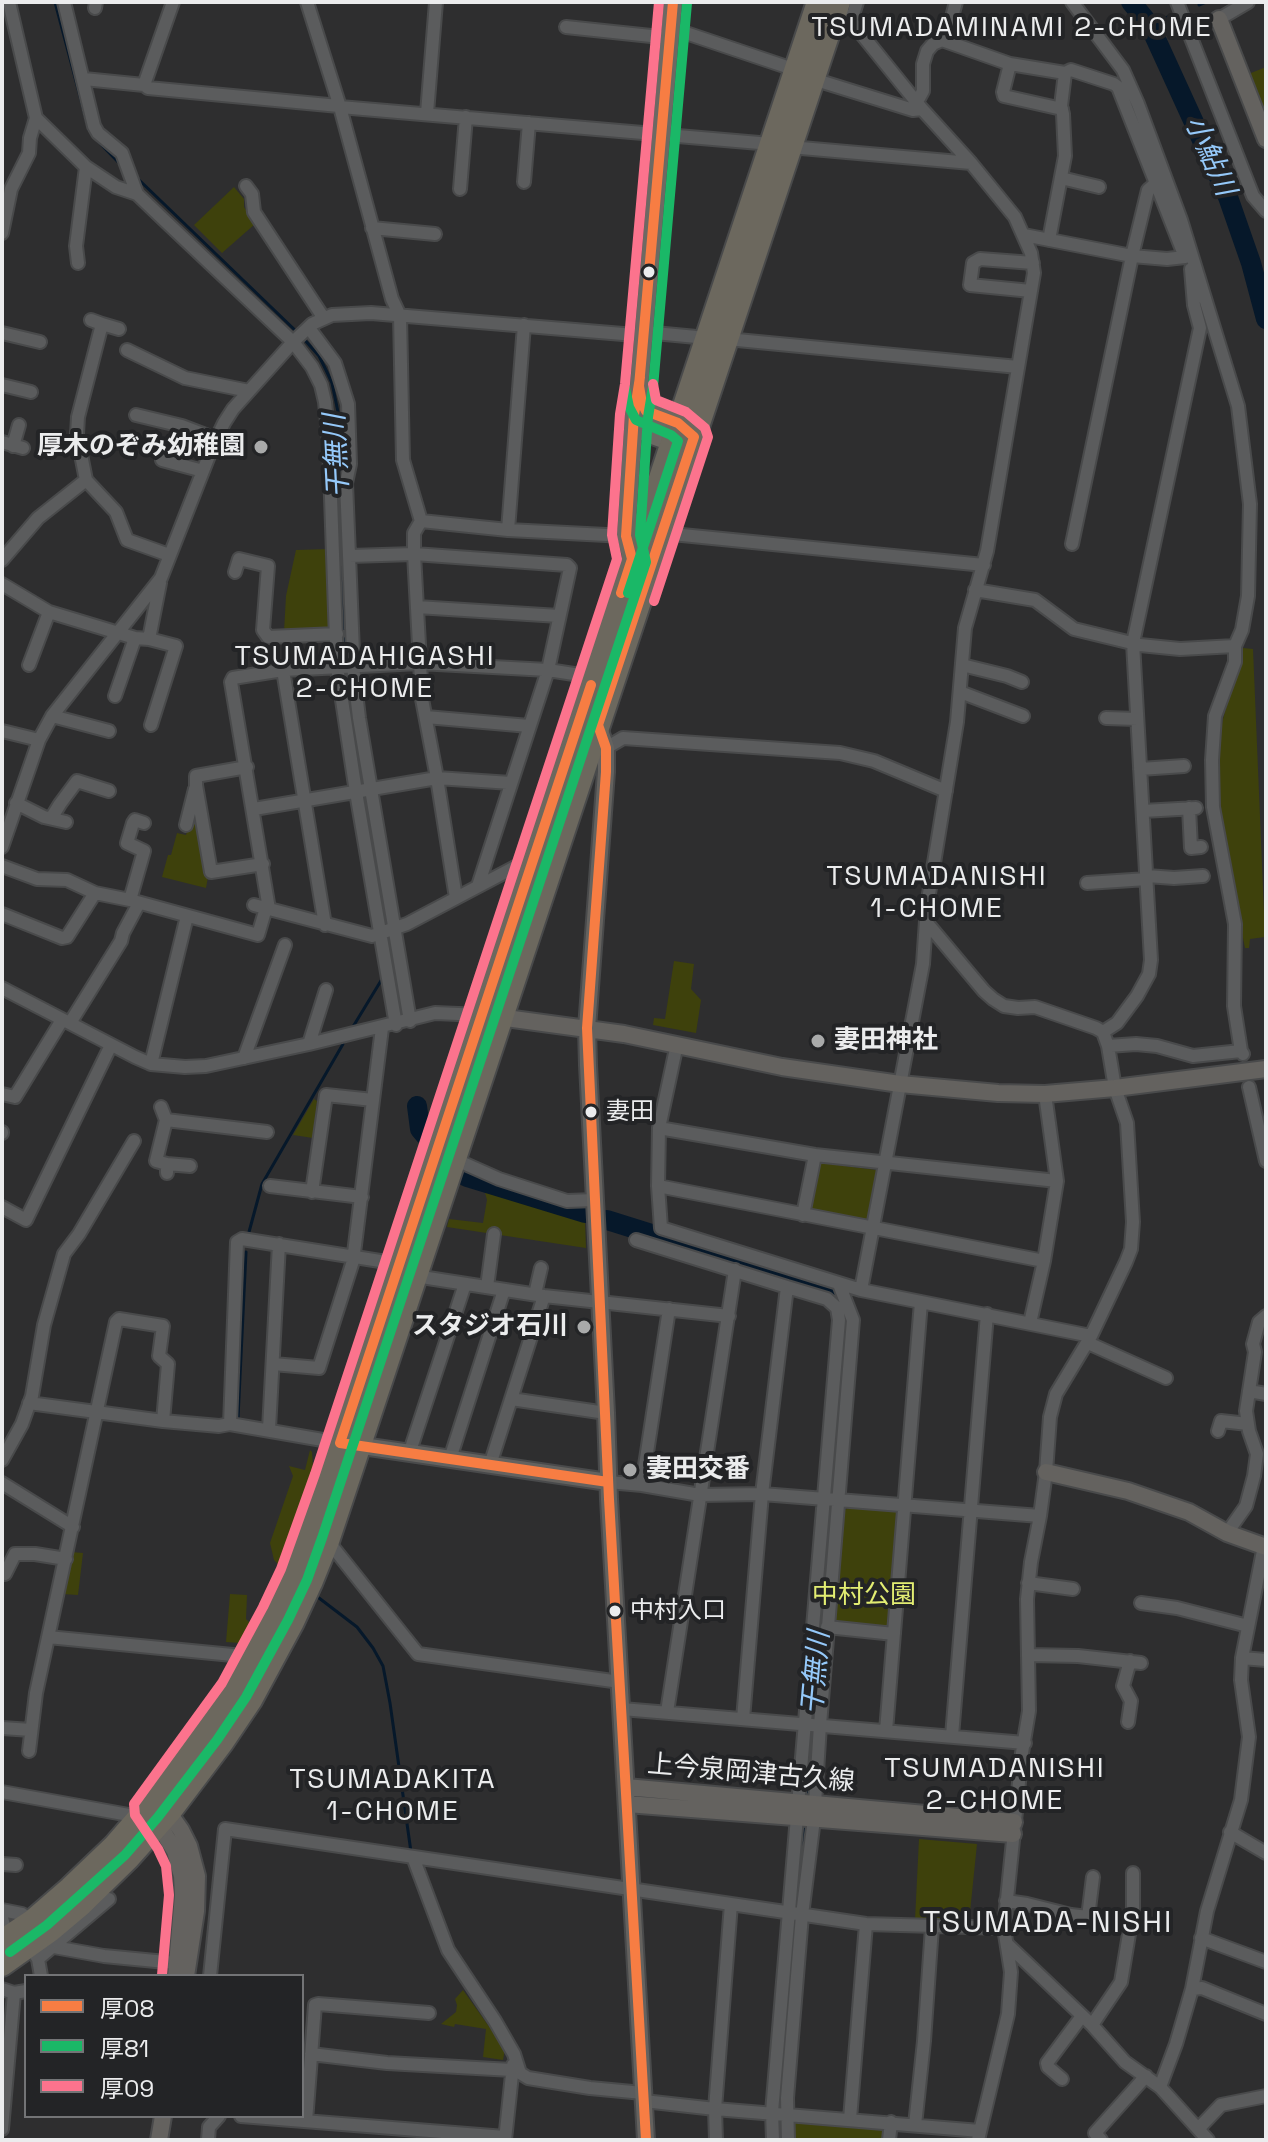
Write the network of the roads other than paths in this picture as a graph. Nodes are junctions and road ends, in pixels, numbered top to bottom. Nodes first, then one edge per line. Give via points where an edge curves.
1 (65, 2) edge
2 (173, 2) edge
3 (307, 2) edge
4 (436, 2) edge
5 (673, 2) edge
6 (956, 2) edge
7 (1072, 2) edge
8 (1177, 2) edge
9 (1248, 2) edge
10 (8, 6) edge
11 (840, 7) edge
12 (1219, 19) junction
13 (566, 27) dead end
14 (1189, 27) junction
15 (670, 33) junction
16 (942, 40) junction
17 (1010, 64) junction
18 (1065, 73) junction
19 (804, 74) junction
20 (84, 79) junction
21 (144, 85) junction
22 (920, 105) junction
23 (339, 106) junction
24 (1062, 109) junction
25 (427, 113) junction
26 (466, 117) junction
27 (36, 118) junction
28 (529, 123) junction
29 (661, 135) junction
30 (1266, 139) edge
31 (781, 146) junction
32 (971, 163) junction
33 (86, 167) junction
34 (1061, 178) junction
35 (524, 182) dead end
36 (464, 183) dead end
37 (1155, 184) junction
38 (246, 186) dead end
39 (1099, 187) dead end
40 (136, 191) junction
41 (1266, 211) edge
42 (372, 228) junction
43 (2, 233) edge
44 (435, 234) dead end
45 (1024, 235) junction
46 (1049, 240) junction
47 (1188, 255) junction
48 (1132, 256) junction
49 (78, 263) dead end
50 (1033, 263) junction
51 (1031, 291) junction
52 (400, 316) junction
53 (323, 317) junction
54 (524, 325) junction
55 (119, 329) dead end
56 (644, 332) junction
57 (2, 333) edge
58 (301, 335) junction
59 (717, 338) junction
60 (40, 342) dead end
61 (127, 350) dead end
62 (1018, 367) junction
63 (2, 385) edge
64 (639, 386) junction
65 (249, 391) junction
66 (31, 392) dead end
67 (136, 415) dead end
68 (634, 415) junction
69 (19, 425) dead end
70 (682, 434) junction
71 (216, 439) junction
72 (13, 445) edge
73 (162, 460) dead end
74 (203, 471) junction
75 (86, 480) junction
76 (421, 521) junction
77 (508, 530) junction
78 (662, 533) junction
79 (626, 536) junction
80 (1072, 544) dead end
81 (414, 554) junction
82 (169, 555) junction
83 (350, 556) junction
84 (632, 559) junction
85 (2, 560) edge
86 (238, 560) dead end
87 (984, 565) junction
88 (161, 578) junction
89 (4, 590) edge
90 (975, 590) junction
91 (417, 607) junction
92 (49, 612) junction
93 (559, 616) junction
94 (118, 632) junction
95 (337, 634) junction
96 (135, 638) junction
97 (149, 639) junction
98 (1133, 643) junction
99 (1235, 646) junction
100 (35, 659) dead end
101 (419, 663) junction
102 (962, 665) junction
103 (346, 667) junction
104 (283, 670) junction
105 (548, 670) junction
106 (593, 677) junction
107 (1022, 682) dead end
108 (114, 688) dead end
109 (960, 692) junction
110 (52, 716) junction
111 (1023, 716) dead end
112 (426, 717) junction
113 (1106, 718) dead end
114 (1137, 719) junction
115 (151, 725) dead end
116 (598, 725) junction
117 (529, 726) junction
118 (2, 731) edge
119 (109, 731) dead end
120 (39, 740) junction
121 (606, 748) junction
122 (1184, 766) dead end
123 (247, 767) junction
124 (1140, 769) junction
125 (437, 778) junction
126 (511, 783) junction
127 (196, 785) junction
128 (109, 791) dead end
129 (364, 791) junction
130 (946, 791) junction
131 (305, 800) junction
132 (16, 803) junction
133 (254, 809) junction
134 (1143, 811) junction
135 (52, 817) junction
136 (138, 820) dead end
137 (66, 822) dead end
138 (186, 825) dead end
139 (3, 839) edge
140 (1191, 848) dead end
141 (263, 864) junction
142 (531, 864) junction
143 (2, 866) edge
144 (1203, 876) dead end
145 (1147, 878) junction
146 (1087, 883) dead end
147 (478, 886) junction
148 (95, 893) junction
149 (456, 898) junction
150 (134, 901) junction
151 (263, 907) junction
152 (2, 914) edge
153 (187, 916) junction
154 (927, 923) junction
155 (325, 925) junction
156 (388, 931) junction
157 (285, 945) dead end
158 (2, 988) edge
159 (326, 990) dead end
160 (491, 1016) junction
161 (66, 1021) junction
162 (410, 1021) junction
163 (396, 1025) junction
164 (382, 1028) junction
165 (587, 1028) junction
166 (1103, 1032) junction
167 (309, 1044) junction
168 (677, 1044) junction
169 (111, 1045) junction
170 (1108, 1046) junction
171 (244, 1058) junction
172 (151, 1064) junction
173 (1266, 1069) edge
174 (900, 1084) junction
175 (1249, 1087) dead end
176 (1115, 1088) junction
177 (2, 1094) edge
178 (1045, 1094) junction
179 (373, 1100) junction
180 (659, 1128) junction
181 (267, 1132) dead end
182 (134, 1141) dead end
183 (815, 1155) junction
184 (454, 1159) junction
185 (1266, 1161) edge
186 (886, 1163) junction
187 (190, 1166) dead end
188 (1057, 1181) junction
189 (270, 1186) dead end
190 (658, 1186) junction
191 (312, 1192) junction
192 (362, 1197) junction
193 (595, 1200) junction
194 (2, 1207) edge
195 (803, 1215) junction
196 (873, 1229) junction
197 (494, 1234) dead end
198 (636, 1240) dead end
199 (279, 1244) junction
200 (353, 1255) junction
201 (1044, 1261) junction
202 (541, 1268) dead end
203 (407, 1270) junction
204 (735, 1270) junction
205 (465, 1284) junction
206 (839, 1284) junction
207 (487, 1287) junction
208 (787, 1287) junction
209 (504, 1290) junction
210 (861, 1290) junction
211 (540, 1295) junction
212 (600, 1302) junction
213 (921, 1302) junction
214 (669, 1309) junction
215 (841, 1311) junction
216 (987, 1314) junction
217 (729, 1316) junction
218 (1266, 1316) edge
219 (1030, 1323) junction
220 (1090, 1339) junction
221 (273, 1364) junction
222 (1166, 1378) dead end
223 (1249, 1391) junction
224 (1266, 1394) edge
225 (511, 1399) junction
226 (29, 1403) junction
227 (97, 1411) junction
228 (606, 1413) junction
229 (163, 1421) junction
230 (230, 1424) junction
231 (1248, 1424) junction
232 (269, 1429) junction
233 (1218, 1431) dead end
234 (350, 1444) junction
235 (409, 1454) junction
236 (450, 1459) junction
237 (2, 1460) edge
238 (490, 1465) junction
239 (1046, 1472) junction
240 (608, 1482) junction
241 (2, 1483) edge
242 (642, 1485) junction
243 (762, 1494) junction
244 (700, 1495) junction
245 (823, 1498) junction
246 (840, 1500) junction
247 (905, 1505) junction
248 (970, 1512) junction
249 (1040, 1516) junction
250 (73, 1527) junction
251 (1227, 1533) junction
252 (328, 1541) junction
253 (1265, 1546) edge
254 (66, 1559) junction
255 (5, 1567) edge
256 (1028, 1583) junction
257 (1073, 1589) dead end
258 (1141, 1603) dead end
259 (1248, 1626) junction
260 (827, 1627) junction
261 (894, 1634) junction
262 (48, 1637) junction
263 (1029, 1655) junction
264 (253, 1657) junction
265 (1242, 1658) junction
266 (1266, 1660) edge
267 (620, 1682) junction
268 (622, 1709) junction
269 (667, 1712) junction
270 (743, 1719) junction
271 (1128, 1722) dead end
272 (812, 1724) junction
273 (2, 1728) edge
274 (31, 1730) junction
275 (886, 1731) junction
276 (952, 1736) junction
277 (1025, 1743) junction
278 (29, 1751) dead end
279 (626, 1787) junction
280 (2, 1792) edge
281 (627, 1804) junction
282 (797, 1811) junction
283 (815, 1812) junction
284 (154, 1816) junction
285 (1013, 1828) junction
286 (1230, 1832) junction
287 (1266, 1853) edge
288 (413, 1857) junction
289 (2, 1864) edge
290 (16, 1865) dead end
291 (1133, 1873) dead end
292 (1093, 1877) dead end
293 (631, 1889) junction
294 (109, 1899) dead end
295 (1006, 1901) junction
296 (731, 1904) junction
297 (2, 1910) edge
298 (789, 1912) junction
299 (802, 1915) junction
300 (2, 1918) edge
301 (32, 1921) junction
302 (866, 1924) junction
303 (932, 1927) junction
304 (1004, 1928) junction
305 (1201, 1938) junction
306 (2, 1941) edge
307 (1007, 1944) junction
308 (54, 1947) junction
309 (34, 1953) junction
310 (1266, 1962) edge
311 (2, 1965) edge
312 (179, 1972) edge
313 (41, 1974) edge
314 (210, 1974) edge
315 (1192, 1989) junction
316 (14, 1991) edge
317 (429, 2013) dead end
318 (1266, 2014) edge
319 (1087, 2021) junction
320 (311, 2054) junction
321 (514, 2054) junction
322 (512, 2070) junction
323 (1146, 2076) junction
324 (1062, 2079) dead end
325 (1160, 2087) junction
326 (1266, 2096) edge
327 (643, 2097) junction
328 (715, 2109) junction
329 (772, 2112) junction
330 (786, 2113) junction
331 (163, 2118) edge
332 (217, 2118) edge
333 (267, 2118) edge
334 (850, 2119) junction
335 (306, 2121) junction
336 (891, 2122) junction
337 (915, 2125) junction
338 (2, 2129) edge
339 (979, 2135) edge
340 (1204, 2136) edge
341 (505, 2138) edge
342 (159, 2140) edge
343 (208, 2140) edge
344 (646, 2140) edge
345 (716, 2140) edge
346 (773, 2140) edge
347 (788, 2140) edge
348 (889, 2140) edge
349 (1101, 2140) edge

1 - 20 street
2 - 21 street
3 - 23 street
4 - 25 street
5 - 15 main road
6 - 16 street
7 - 47 street via 1123,70
8 - 14 street
9 - 12 street
10 - 27 street
11 - 19 highway
11 - 22 street
12 - 14 street
12 - 30 street
13 - 15 street
14 - 41 street via 1253,196
15 - 19 street
15 - 29 main road
16 - 17 street
16 - 22 street via 927,51
17 - 18 street
17 - 24 street via 1004,96
18 - 24 street
18 - 37 street via 1071,70 1118,87
19 - 22 street via 913,110
19 - 31 highway
20 - 21 street
20 - 40 street via 94,126 122,153
21 - 23 street
22 - 32 street
23 - 25 street
23 - 42 street
24 - 34 street
25 - 26 street
26 - 28 street
26 - 36 street
27 - 33 street
27 - 43 street
28 - 29 street
28 - 35 street
29 - 31 street
29 - 56 main road
31 - 32 street
31 - 59 highway
32 - 45 street
33 - 40 street via 116,187
33 - 49 street
34 - 39 street
34 - 46 street
37 - 47 street
37 - 48 street via 1148,190
38 - 53 street via 254,212
40 - 58 street
42 - 44 street
42 - 52 street
45 - 46 street
45 - 50 street
46 - 48 street
47 - 48 street
47 - 98 street via 1200,328
47 - 99 street via 1238,406 1248,475 1248,596
48 - 80 street
50 - 51 street
50 - 51 street via 980,259 973,263 970,285
51 - 62 street
52 - 53 street
52 - 54 street
52 - 76 street via 403,460
53 - 58 street
54 - 56 street
54 - 77 street
55 - 75 street via 96,322 78,417
56 - 59 street
56 - 64 main road
57 - 60 street
58 - 65 street
58 - 83 street via 335,363 348,404
58 - 95 street via 325,402
59 - 62 street
59 - 70 highway
61 - 65 street via 185,378
62 - 87 street
63 - 66 street
64 - 68 main road
64 - 70 main road via 646,411
65 - 71 street
67 - 71 street
68 - 70 main road via 647,433
68 - 79 main road
69 - 72 street
70 - 78 highway
70 - 84 highway
71 - 74 street
73 - 74 street
74 - 82 street
75 - 82 street via 116,512 127,540
75 - 85 street via 38,518
76 - 77 street
76 - 81 street via 414,533
77 - 79 street
78 - 87 street
78 - 116 highway
79 - 84 main road
81 - 83 street
81 - 91 street
81 - 93 street via 567,565
82 - 88 street
83 - 103 street
84 - 106 highway
86 - 95 street via 268,566 273,583 260,626 268,637
87 - 90 street
88 - 94 street
88 - 97 street
89 - 92 street
90 - 98 street via 1035,600 1074,629
90 - 102 street
91 - 93 street
91 - 101 street
92 - 94 street
92 - 100 street
93 - 105 street
94 - 96 street
94 - 110 street
95 - 103 street
96 - 97 street
96 - 108 street
97 - 115 street via 176,646
98 - 99 street via 1180,649
98 - 114 street
99 - 170 street via 1235,662 1215,716 1212,760 1213,807 1235,924 1234,1006 1242,1052 1193,1056 1157,1046
101 - 103 street
101 - 105 street
101 - 112 street
102 - 107 street
102 - 109 street
103 - 104 street
103 - 129 street
104 - 123 street via 231,682
104 - 131 street
105 - 106 street
105 - 117 street
106 - 142 highway
109 - 111 street
109 - 130 street
110 - 119 street
110 - 120 street
112 - 117 street
112 - 125 street
113 - 114 street
114 - 124 street
116 - 121 street
116 - 160 highway
117 - 126 street
118 - 120 street
120 - 132 street
121 - 130 street via 623,738 840,753
121 - 165 street
122 - 124 street
123 - 127 street via 196,776
123 - 133 street
124 - 134 street
125 - 126 street
125 - 129 street
125 - 149 street
126 - 147 street
127 - 138 street
127 - 141 street via 211,872
128 - 135 street via 77,781
129 - 131 street
129 - 156 street
130 - 154 street
131 - 133 street
131 - 155 street
132 - 135 street
132 - 139 street
133 - 141 street
134 - 140 street via 1192,808
134 - 145 street
135 - 137 street
136 - 150 street via 127,843 144,851
141 - 151 street
142 - 147 street
142 - 160 highway
143 - 148 street via 37,879 67,880
144 - 145 street
145 - 146 street
145 - 166 street via 1149,974 1117,1023
147 - 149 street
148 - 150 street
148 - 152 street via 67,937
149 - 156 street
150 - 153 street
150 - 161 street via 121,941
151 - 153 street via 258,935
151 - 155 street
153 - 172 street
154 - 166 street via 984,991 1004,1006 1035,1007
154 - 174 street
155 - 156 street via 372,936
156 - 162 street
156 - 163 street
157 - 171 street via 270,999
158 - 161 street
159 - 167 street
160 - 162 street via 435,1013
160 - 165 street
160 - 184 highway
160 - 203 highway
161 - 169 street
161 - 177 street via 15,1097
162 - 163 street
163 - 164 street
164 - 167 street
164 - 179 street
165 - 168 street
165 - 193 street
166 - 170 street
167 - 171 street
168 - 174 street via 782,1067
168 - 180 street
169 - 172 street
169 - 194 street via 26,1220
170 - 176 street
171 - 172 street via 206,1066
173 - 176 street
174 - 178 street
174 - 186 street
175 - 185 street
176 - 178 street
176 - 220 street via 1127,1123 1133,1237
178 - 188 street
179 - 191 street via 326,1095
179 - 192 street
180 - 183 street
180 - 190 street
181 - 187 street via 218,1130 163,1113 156,1161 167,1168
182 - 226 street via 64,1254
183 - 186 street
183 - 195 street
184 - 193 street via 567,1201
184 - 203 highway
186 - 188 street
186 - 196 street
188 - 201 street
189 - 191 street
190 - 195 street
190 - 206 street via 661,1228
191 - 192 street
192 - 200 street
193 - 212 street
195 - 196 street
196 - 201 street
196 - 210 street
197 - 207 street
198 - 204 street
199 - 200 street
199 - 221 street
199 - 230 street via 237,1242
200 - 203 street
200 - 221 street via 319,1368
201 - 219 street
202 - 211 street
203 - 205 street
203 - 234 highway
204 - 208 street
204 - 217 street
205 - 207 street
205 - 235 street
206 - 210 street
206 - 215 street
207 - 209 street
208 - 215 street via 827,1299
208 - 243 street
209 - 211 street
209 - 236 street
210 - 213 street
211 - 212 street
211 - 225 street
212 - 214 street
212 - 228 street
213 - 216 street
213 - 247 street
214 - 217 street
214 - 242 street
215 - 245 street
215 - 246 street via 853,1320
216 - 219 street
216 - 248 street
217 - 244 street
218 - 223 street via 1253,1344
219 - 220 street
220 - 222 street
220 - 239 street via 1056,1394
221 - 232 street
223 - 224 street
223 - 231 street
225 - 228 street
225 - 238 street
226 - 227 street
226 - 237 street
227 - 229 street
227 - 229 street via 119,1319 163,1326 159,1356 168,1364
227 - 250 street
228 - 240 street
229 - 230 street
230 - 232 street
231 - 233 street via 1221,1421
231 - 251 street via 1257,1454 1254,1476 1246,1506
232 - 234 street
234 - 235 street
234 - 252 highway
234 - 264 highway
235 - 236 street
236 - 238 street
238 - 240 street
239 - 249 street
239 - 251 street via 1159,1501
240 - 242 street
240 - 267 street
241 - 250 street
242 - 244 street
243 - 244 street
243 - 245 street
243 - 270 street
244 - 269 street
245 - 246 street
245 - 272 street
246 - 247 street
246 - 260 street
247 - 248 street
247 - 261 street
248 - 249 street
248 - 276 street
249 - 256 street
250 - 254 street
251 - 253 street
252 - 267 street via 418,1654
252 - 284 highway via 251,1700 222,1743
253 - 259 street
254 - 255 street via 15,1554
254 - 262 street
256 - 257 street
256 - 263 street
258 - 259 street
259 - 265 street
260 - 261 street
260 - 272 street
261 - 275 street
262 - 264 street
262 - 274 street
263 - 271 street via 1135,1662 1123,1686 1131,1701
263 - 277 street
264 - 284 highway
265 - 266 street
265 - 286 street via 1249,1737 1241,1800
267 - 268 street
268 - 269 street
268 - 279 street
269 - 270 street
270 - 272 street
272 - 275 street
272 - 282 street
272 - 283 street
273 - 274 street
274 - 278 street
275 - 276 street
276 - 277 street
277 - 285 street
279 - 281 street
279 - 282 street, 上今泉岡津古久線
280 - 284 street
281 - 282 street, 上今泉岡津古久線
281 - 293 street
282 - 283 street, 上今泉岡津古久線
282 - 298 street
283 - 285 street, 上今泉岡津古久線
283 - 299 street
284 - 301 highway
284 - 309 highway via 128,1859
284 - 312 street via 189,1846 197,1876 196,1911
285 - 295 street
286 - 287 street
286 - 305 street
288 - 293 street
288 - 314 street via 225,1829
288 - 321 street via 448,1950
289 - 290 street
291 - 319 street via 1133,1910 1118,1971 1121,1982
292 - 295 street via 1088,1917
293 - 296 street
293 - 327 street
294 - 308 street
295 - 304 street
296 - 298 street
296 - 328 street
297 - 301 street
298 - 299 street
298 - 329 street
299 - 302 street
299 - 330 street
300 - 306 street
301 - 306 highway
302 - 303 street
302 - 334 street
303 - 304 street
303 - 337 street
304 - 307 street
305 - 310 street
305 - 315 street
307 - 319 street
307 - 339 street via 1008,2014
308 - 309 street
308 - 312 street
309 - 311 highway
309 - 313 street
315 - 318 street via 1202,1988
315 - 325 street
316 - 338 street
317 - 320 street via 315,2005
319 - 323 street via 1125,2062
319 - 324 street via 1047,2063
320 - 322 street
320 - 335 street
321 - 322 street
321 - 327 street via 520,2073 528,2078
322 - 341 street
323 - 325 street
323 - 349 street via 1095,2133
325 - 340 street
326 - 340 street via 1221,2105
327 - 328 street
327 - 344 street
328 - 329 street
328 - 345 street
329 - 330 street
329 - 346 street
330 - 334 street
330 - 347 street
331 - 342 street
332 - 343 street via 209,2127
333 - 335 street
334 - 336 street
335 - 341 street
336 - 337 street
336 - 348 street
337 - 339 street

